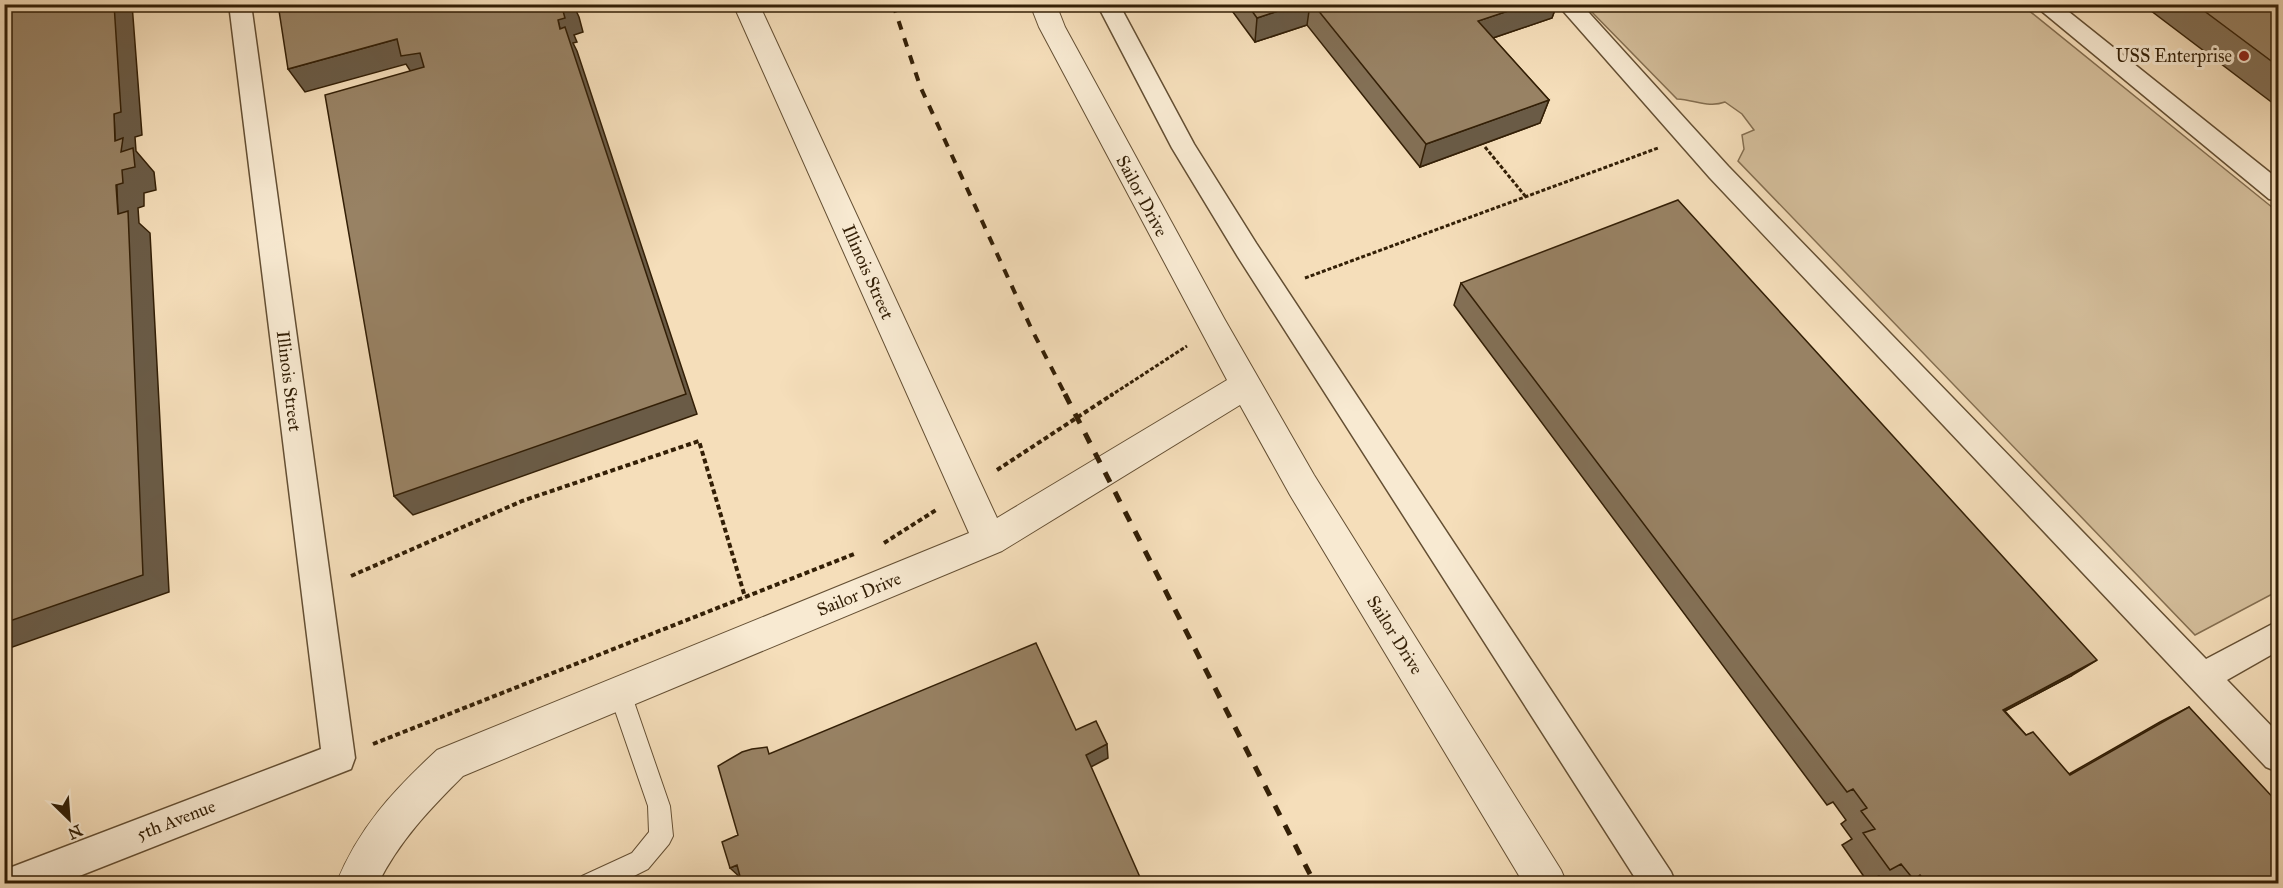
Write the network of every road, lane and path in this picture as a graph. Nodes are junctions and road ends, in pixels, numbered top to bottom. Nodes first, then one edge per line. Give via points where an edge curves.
1 (240, 4) edge
2 (746, 4) edge
3 (1043, 4) edge
4 (1108, 4) edge
5 (1568, 4) edge
6 (2044, 4) edge
7 (1688, 137) junction
8 (1485, 147) edge
9 (2278, 192) edge
10 (1526, 197) junction
11 (1273, 290) junction
12 (1214, 329) junction
13 (1246, 385) junction
14 (967, 489) junction
15 (990, 540) junction
16 (876, 546) dead end
17 (865, 550) dead end
18 (317, 590) junction
19 (745, 597) junction
20 (2278, 635) edge
21 (2203, 676) junction
22 (6, 686) edge
23 (620, 693) junction
24 (2278, 756) edge
25 (339, 758) junction
26 (5, 849) edge
27 (13, 884) edge
28 (356, 884) edge
29 (590, 884) edge
30 (1547, 884) edge
31 (1659, 884) edge

1 - 18 street, Illinois Street
2 - 14 street, Illinois Street
3 - 12 street, Sailor Drive
4 - 11 street via 1184,148
5 - 7 street
6 - 9 street
7 - 10 path
7 - 21 street
8 - 10 path
10 - 11 path
11 - 31 street
12 - 13 street, Sailor Drive
12 - 14 path
13 - 15 street, Sailor Drive
13 - 30 street, Sailor Drive via 1302,485
14 - 15 street, Illinois Street
14 - 16 path
15 - 23 street, Sailor Drive
17 - 19 path
18 - 19 path via 522,501 699,441
18 - 25 street, Illinois Street
19 - 25 path
20 - 21 street
21 - 24 street
22 - 26 path
23 - 28 street, Sailor Drive via 450,763 408,804 376,845
23 - 29 lane via 659,806 661,836 640,861
25 - 27 street, 5th Avenue

